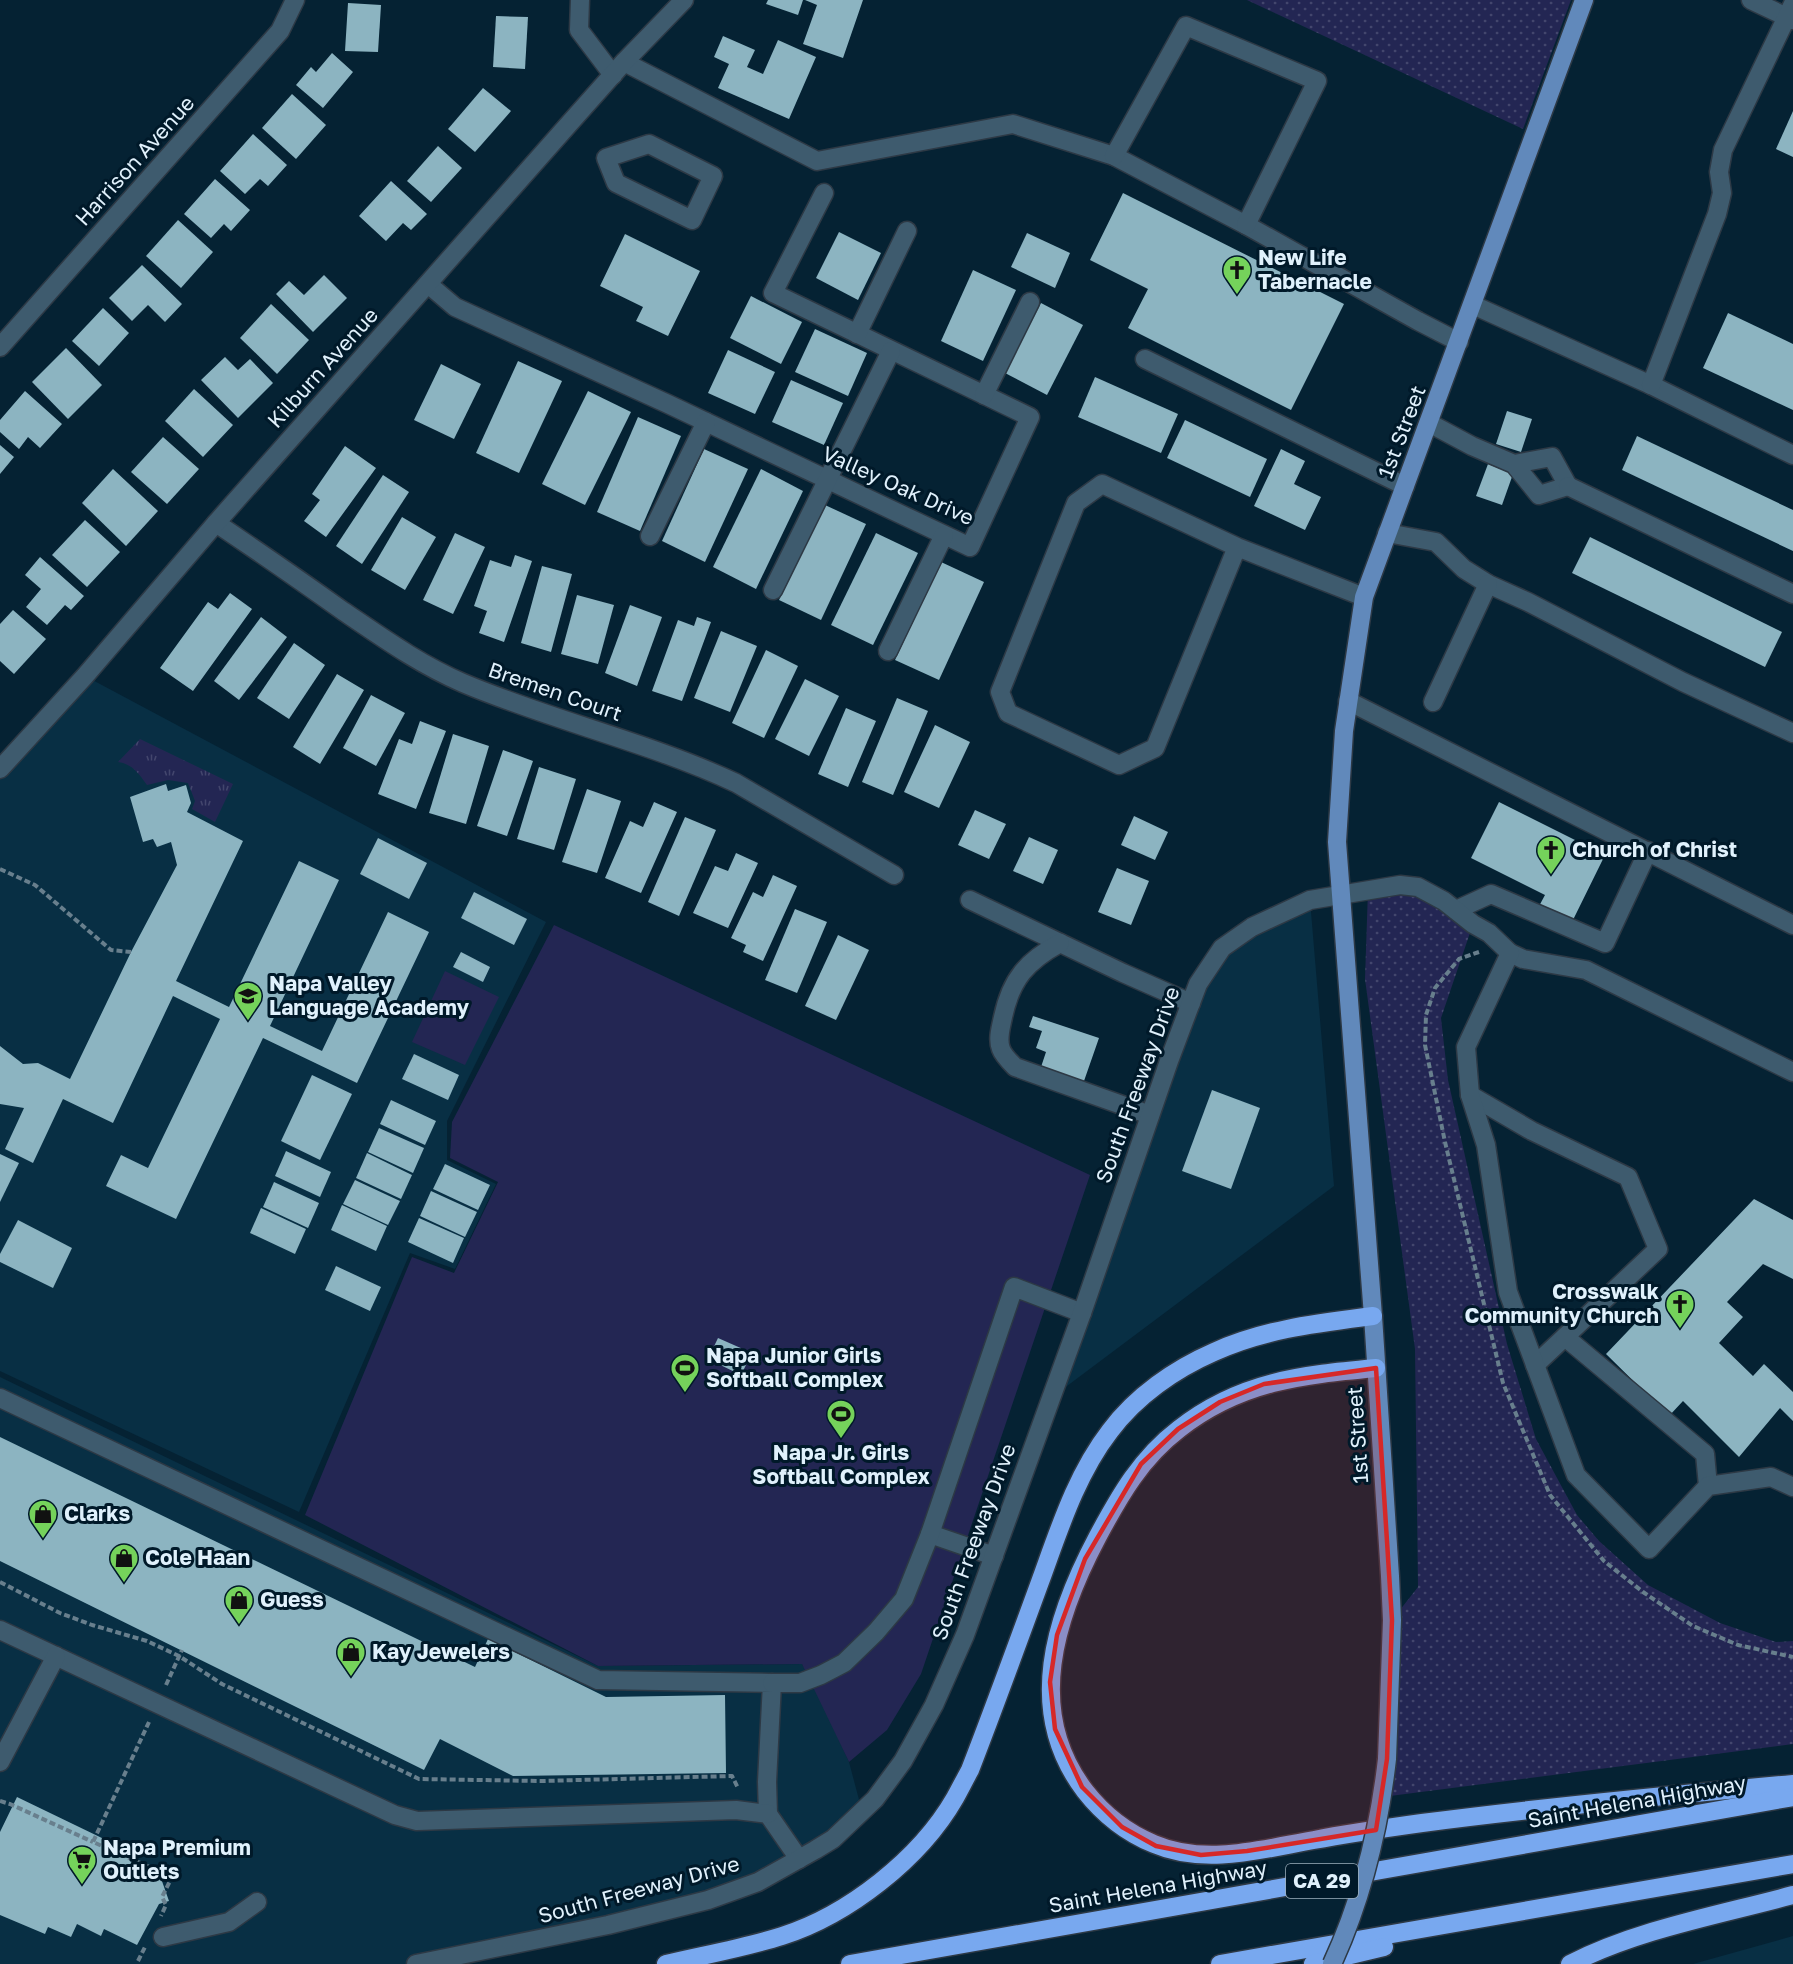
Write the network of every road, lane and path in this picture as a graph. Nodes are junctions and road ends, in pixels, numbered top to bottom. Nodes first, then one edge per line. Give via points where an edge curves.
1 (295, 0) edge
2 (580, 0) edge
3 (684, 0) edge
4 (1584, 0) edge
5 (1751, 0) edge
6 (1791, 13) edge
7 (619, 68) junction
8 (1114, 156) junction
9 (606, 158) joint
10 (824, 193) dead end
11 (1246, 225) junction
12 (907, 231) dead end
13 (428, 284) junction
14 (1030, 302) dead end
15 (1473, 305) junction
16 (857, 334) junction
17 (1459, 342) junction
18 (0, 347) edge
19 (891, 351) junction
20 (1145, 359) dead end
21 (1651, 386) junction
22 (984, 395) junction
23 (706, 422) junction
24 (1429, 423) junction
25 (1793, 455) edge
26 (1514, 464) junction
27 (827, 479) junction
28 (1405, 486) junction
29 (1568, 486) junction
30 (216, 523) junction
31 (1387, 533) junction
32 (944, 535) junction
33 (650, 536) dead end
34 (1237, 547) junction
35 (1488, 584) junction
36 (773, 590) dead end
37 (1793, 594) edge
38 (1364, 597) junction
39 (888, 651) dead end
40 (1348, 701) junction
41 (1433, 702) dead end
42 (1793, 733) edge
43 (0, 769) edge
44 (1648, 851) junction
45 (0, 869) edge
46 (894, 875) dead end
47 (1340, 896) junction
48 (970, 900) dead end
49 (1456, 910) junction
50 (1793, 925) edge
51 (1060, 943) junction
52 (131, 952) dead end
53 (1510, 953) junction
54 (1191, 1004) junction
55 (1793, 1072) edge
56 (1470, 1095) junction
57 (1150, 1115) junction
58 (1082, 1313) junction
59 (1373, 1316) junction
60 (1565, 1337) junction
61 (1535, 1365) junction
62 (1376, 1368) junction
63 (0, 1398) edge
64 (1707, 1486) junction
65 (1793, 1487) edge
66 (930, 1534) junction
67 (994, 1556) junction
68 (0, 1582) edge
69 (0, 1630) edge
70 (182, 1650) dead end
71 (56, 1656) junction
72 (179, 1656) junction
73 (772, 1683) junction
74 (158, 1704) junction
75 (0, 1762) edge
76 (1793, 1784) edge
77 (738, 1788) dead end
78 (1793, 1797) edge
79 (0, 1801) edge
80 (768, 1814) junction
81 (93, 1842) junction
82 (798, 1859) junction
83 (1793, 1864) edge
84 (1793, 1895) edge
85 (257, 1902) dead end
86 (1543, 1908) junction
87 (156, 1934) junction
88 (138, 1961) dead end
89 (416, 1964) edge
90 (666, 1964) edge
91 (850, 1964) edge
92 (1220, 1964) edge
93 (1313, 1964) edge
94 (1332, 1964) edge
95 (1570, 1964) edge

1 - 18 street, Harrison Avenue via 280,31
2 - 7 street via 579,30
3 - 7 street, Kilburn Avenue
4 - 15 main road, 1st Street
5 - 6 street
6 - 21 street via 1723,150 1719,172 1722,193 1717,214
7 - 8 street via 817,161 1013,124
7 - 13 street, Kilburn Avenue
8 - 11 street
8 - 11 street via 1186,26 1317,81
9 - 9 street via 616,183 692,220 713,176 649,144
10 - 16 street, Valley Oak Drive via 773,293
11 - 17 street
12 - 16 street
13 - 23 street, Valley Oak Drive via 454,307
13 - 30 street, Kilburn Avenue
14 - 22 street
15 - 17 main road, 1st Street
15 - 21 street
16 - 19 street, Valley Oak Drive
17 - 24 main road, 1st Street
19 - 22 street, Valley Oak Drive
19 - 27 street
20 - 28 street
21 - 25 street
22 - 32 street, Valley Oak Drive via 1030,417 970,547
23 - 27 street, Valley Oak Drive
23 - 33 street
24 - 26 street
24 - 28 main road, 1st Street
26 - 29 street via 1539,495
26 - 29 street via 1552,458
27 - 32 street, Valley Oak Drive
27 - 36 street
28 - 31 main road, 1st Street
29 - 37 street
30 - 43 street, Kilburn Avenue
30 - 46 street, Bremen Court via 413,659 523,706 709,770
31 - 35 street via 1436,542
31 - 38 main road, 1st Street
32 - 39 street
34 - 34 street via 1102,484 1076,503 1000,692 1008,713 1119,765 1155,748
34 - 38 street
35 - 41 street
35 - 42 street
38 - 40 main road, 1st Street
40 - 44 street
40 - 47 main road, 1st Street via 1337,842
44 - 49 street via 1605,943 1491,894
44 - 50 street
45 - 52 path via 35,885 111,950
47 - 49 street via 1388,886 1418,887
47 - 54 street, South Freeway Drive via 1310,900 1252,927 1222,948 1198,984
47 - 59 main road, 1st Street
48 - 51 street
49 - 53 street
51 - 54 street
51 - 57 street via 1037,955 1018,976 1006,1003 1001,1050 1014,1067
53 - 55 street via 1522,959 1586,970
53 - 56 street via 1466,1047
54 - 57 street, South Freeway Drive
56 - 60 street via 1532,1131 1628,1177 1658,1249
56 - 61 street via 1486,1145 1508,1292
57 - 58 street, South Freeway Drive
58 - 66 street via 1014,1287
58 - 67 street, South Freeway Drive
59 - 62 main road, 1st Street
59 - 90 highway via 1304,1325 1249,1338 1184,1368 1139,1399 1110,1431 1086,1468 1065,1512 970,1770 937,1824 892,1872 815,1923 782,1936
60 - 61 street
60 - 64 street via 1705,1454
61 - 64 street via 1576,1475 1649,1549
62 - 76 highway via 1311,1374 1264,1384 1220,1402 1179,1429 1141,1464 1115,1503 1085,1560 1065,1610 1050,1683 1055,1729 1062,1751 1095,1803 1122,1827 1156,1846 1201,1855 1434,1822
62 - 94 main road, 1st Street, bridge via 1391,1598 1388,1759 1366,1869
63 - 73 street via 598,1680
64 - 65 street via 1771,1477
66 - 67 street
66 - 73 street via 904,1599 844,1663 800,1683
67 - 82 street, South Freeway Drive via 961,1645 903,1761 853,1822
68 - 72 path via 60,1613 147,1641
69 - 71 street
70 - 72 path
71 - 74 street
71 - 75 street
72 - 74 path
72 - 77 path via 222,1684 419,1779 541,1781 732,1776
73 - 80 street
74 - 80 street via 395,1815 417,1821 736,1810
74 - 81 path
78 - 91 highway, Saint Helena Highway / CA 29
79 - 81 path
80 - 82 street
81 - 87 path via 172,1877 162,1898 166,1905
82 - 89 street, South Freeway Drive via 758,1882 708,1900 609,1925
83 - 86 highway
84 - 95 highway via 1630,1940
85 - 87 street via 230,1923
86 - 92 highway
86 - 93 highway
87 - 88 path

